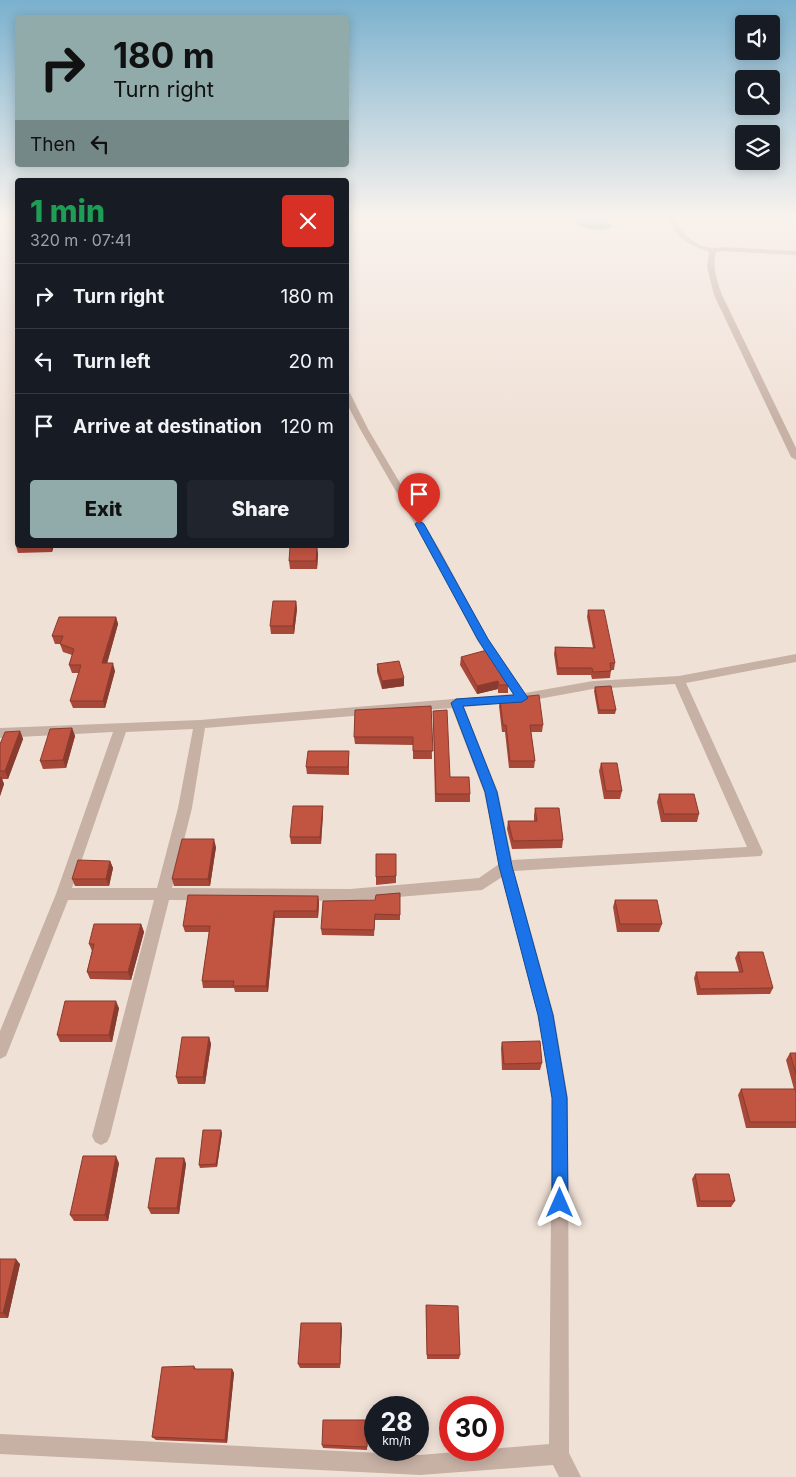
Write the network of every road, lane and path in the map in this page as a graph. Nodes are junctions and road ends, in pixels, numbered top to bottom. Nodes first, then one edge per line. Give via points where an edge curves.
1 (715, 286) edge
2 (349, 399) edge
3 (796, 457) edge
4 (796, 658) edge
5 (679, 680) junction
6 (522, 698) junction
7 (456, 703) junction
8 (200, 724) junction
9 (121, 728) junction
10 (0, 734) edge
11 (506, 866) junction
12 (63, 894) junction
13 (161, 894) junction
14 (0, 1051) edge
15 (101, 1136) dead end
16 (0, 1444) edge
17 (559, 1454) junction
18 (570, 1477) edge

1 - 3 street
2 - 6 street via 483,640
4 - 5 street
5 - 6 street via 593,685
5 - 11 street via 756,852
6 - 7 street
7 - 8 street
7 - 11 street via 491,792
8 - 9 street
8 - 13 street via 185,808
9 - 10 street
9 - 12 street
11 - 13 street via 482,884 350,894
11 - 17 street via 546,1015 560,1098
12 - 13 street
12 - 14 street
13 - 15 street
16 - 17 street via 420,1465
17 - 18 street

